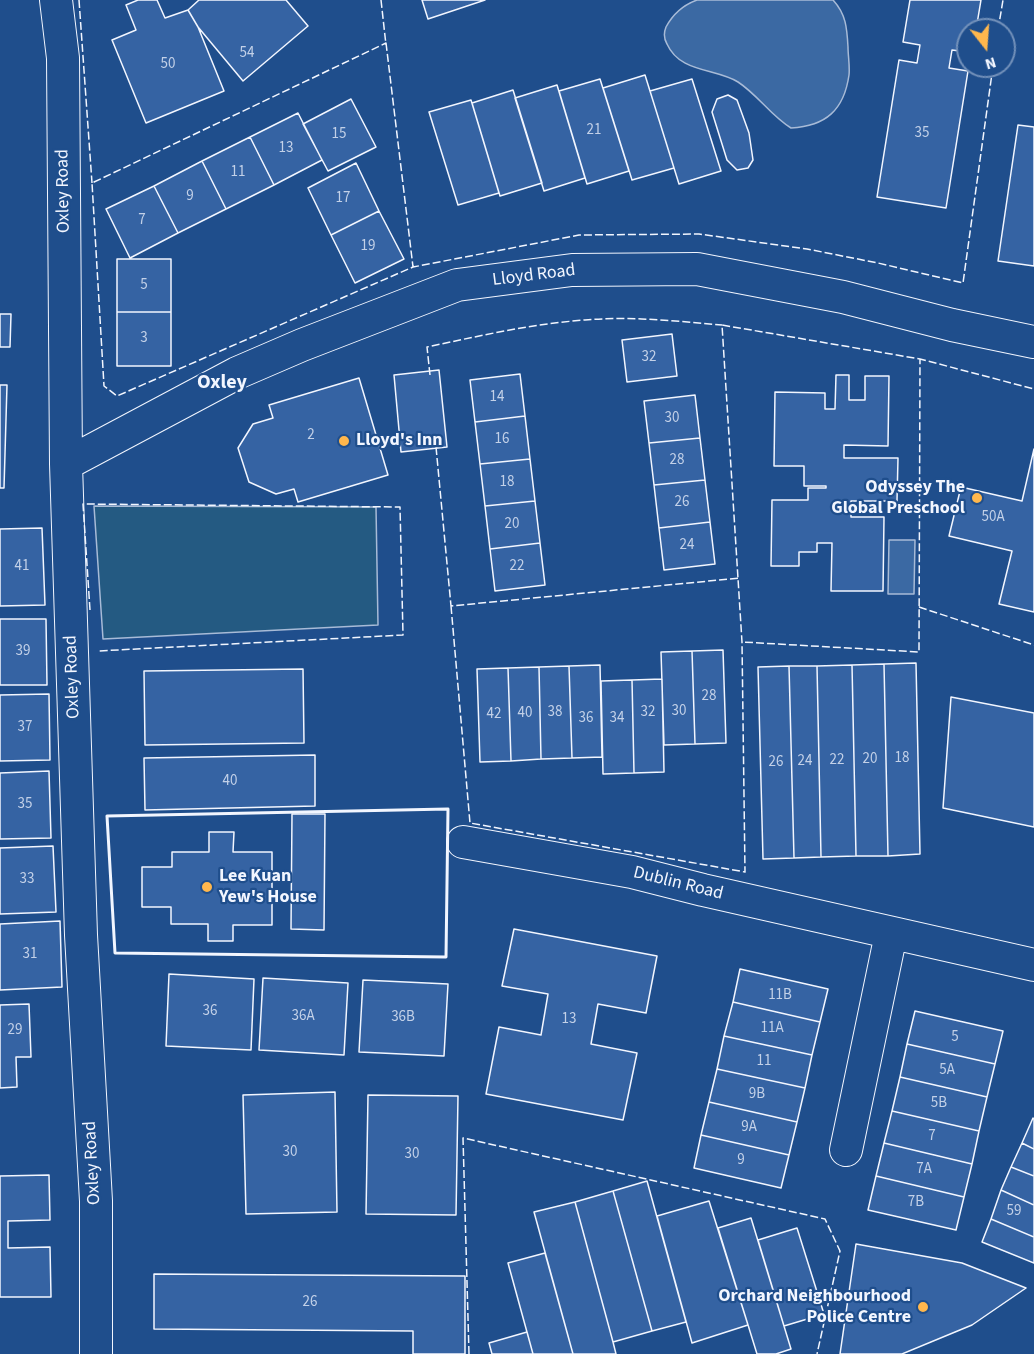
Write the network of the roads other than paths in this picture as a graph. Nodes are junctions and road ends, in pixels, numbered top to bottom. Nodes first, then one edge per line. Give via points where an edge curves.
1 (56, 0) edge
2 (1034, 342) edge
3 (66, 464) junction
4 (463, 842) dead end
5 (891, 934) junction
6 (1034, 965) edge
7 (846, 1150) dead end
8 (96, 1354) edge

1 - 3 street, Oxley Road via 63,58
2 - 3 street, Lloyd Road via 843,297 697,269 572,270 457,285 436,293 237,373
3 - 8 street, Oxley Road via 81,935 96,1201
4 - 5 street, Dublin Road via 632,872
5 - 6 street, Dublin Road
5 - 7 street

